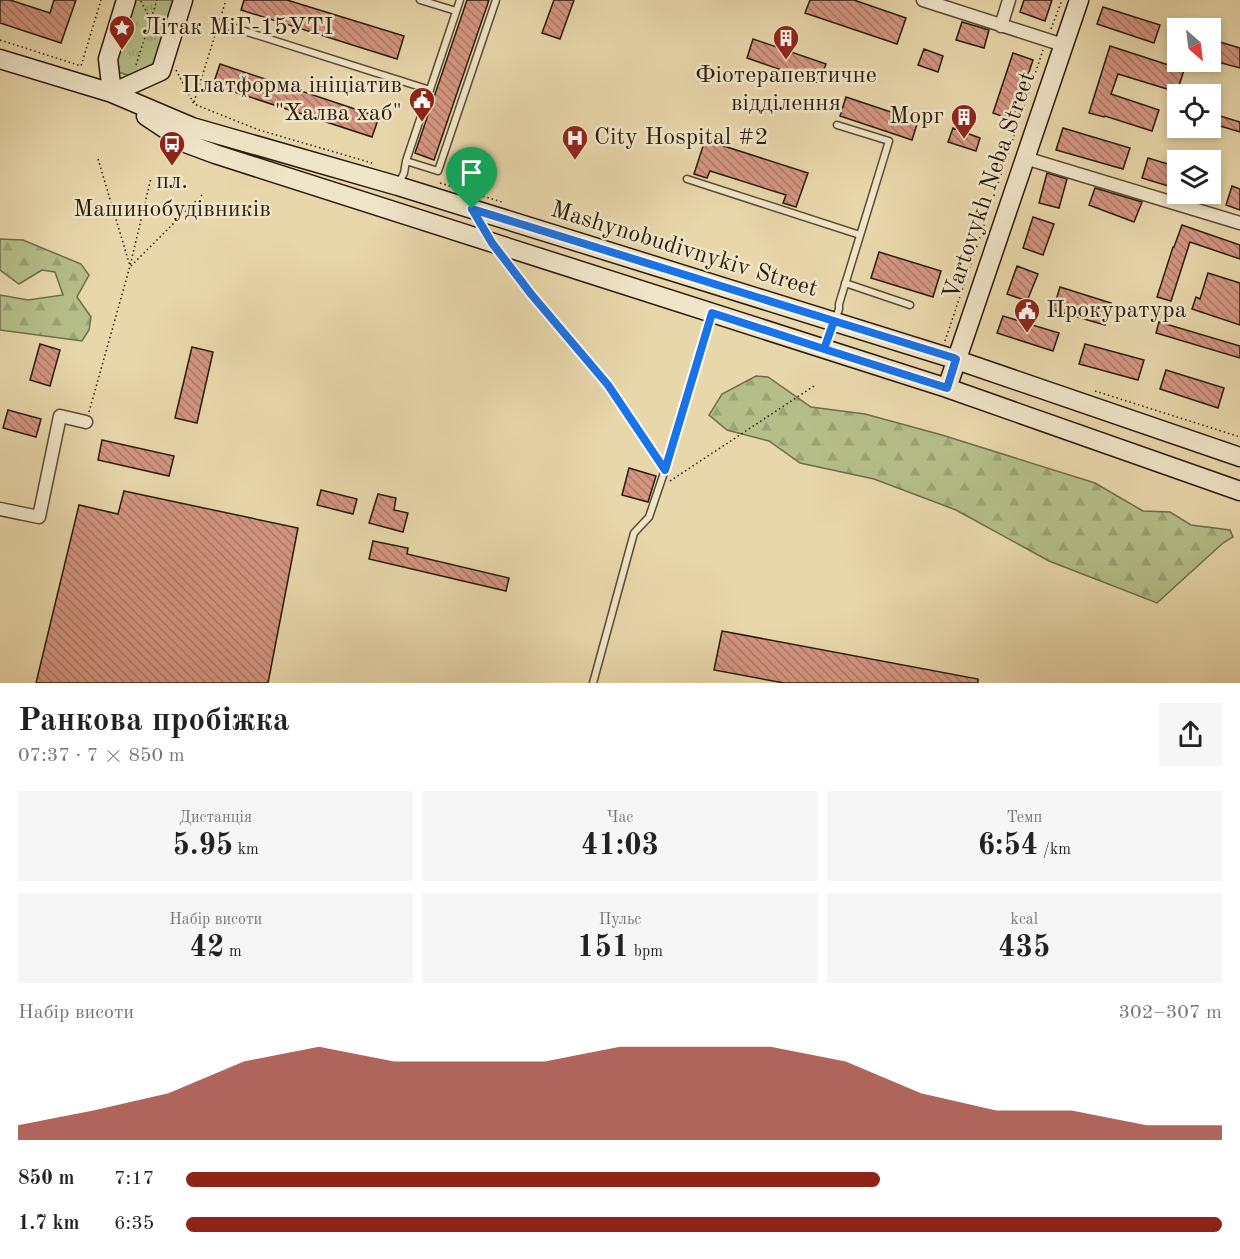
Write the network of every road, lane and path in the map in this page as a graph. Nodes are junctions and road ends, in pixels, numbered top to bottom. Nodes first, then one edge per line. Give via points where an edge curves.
1 (101, 0) edge
2 (126, 0) edge
3 (157, 0) edge
4 (183, 0) edge
5 (226, 0) edge
6 (420, 0) edge
7 (460, 0) edge
8 (496, 0) edge
9 (926, 0) edge
10 (1009, 0) edge
11 (1062, 0) edge
12 (1079, 0) edge
13 (456, 12) junction
14 (219, 23) junction
15 (1000, 26) junction
16 (0, 40) edge
17 (1055, 43) junction
18 (0, 59) edge
19 (135, 68) dead end
20 (430, 90) junction
21 (112, 93) junction
22 (194, 104) dead end
23 (837, 125) dead end
24 (1025, 158) junction
25 (98, 159) dead end
26 (406, 161) junction
27 (151, 178) dead end
28 (687, 179) dead end
29 (398, 186) junction
30 (460, 189) dead end
31 (202, 195) dead end
32 (472, 209) junction
33 (1240, 223) edge
34 (860, 235) junction
35 (507, 262) dead end
36 (130, 266) junction
37 (845, 284) junction
38 (910, 305) dead end
39 (712, 313) junction
40 (834, 321) junction
41 (944, 345) dead end
42 (824, 349) junction
43 (956, 359) junction
44 (814, 386) dead end
45 (947, 388) junction
46 (86, 422) joint
47 (1240, 457) edge
48 (665, 470) junction
49 (659, 488) junction
50 (1240, 491) edge
51 (0, 509) edge
52 (594, 683) edge

1 - 16 path via 81,66
2 - 21 street via 108,59
3 - 19 path
4 - 21 street via 161,71
5 - 14 path
6 - 13 lane
7 - 13 lane
8 - 26 lane via 438,171
9 - 15 street
10 - 15 street
11 - 17 path
12 - 17 street, Vartovykh Neba Street
13 - 20 lane
14 - 20 lane
14 - 22 path
15 - 17 street
17 - 24 street, Vartovykh Neba Street
17 - 41 path
18 - 21 street, Mashynobudivnykiv Street
20 - 26 lane
21 - 29 street, Mashynobudivnykiv Street via 192,127
21 - 39 street, Mashynobudivnykiv Street via 188,144
23 - 34 lane via 889,141
24 - 33 street
24 - 43 street, Vartovykh Neba Street
25 - 36 path
26 - 29 lane
27 - 36 path
28 - 34 lane
29 - 32 street, Mashynobudivnykiv Street
30 - 32 path
31 - 36 path
32 - 40 street, Mashynobudivnykiv Street
34 - 37 lane
35 - 48 path via 608,385
36 - 46 path
37 - 38 lane
37 - 40 lane
39 - 42 street, Mashynobudivnykiv Street
39 - 48 lane
40 - 42 lane
40 - 43 street, Mashynobudivnykiv Street
42 - 45 street, Mashynobudivnykiv Street
43 - 45 street, Vartovykh Neba Street
43 - 47 street, Mashynobudivnykiv Street
44 - 49 path
45 - 50 street, Mashynobudivnykiv Street
46 - 51 street via 60,416 39,518
48 - 49 lane
49 - 52 lane via 649,517 634,533

